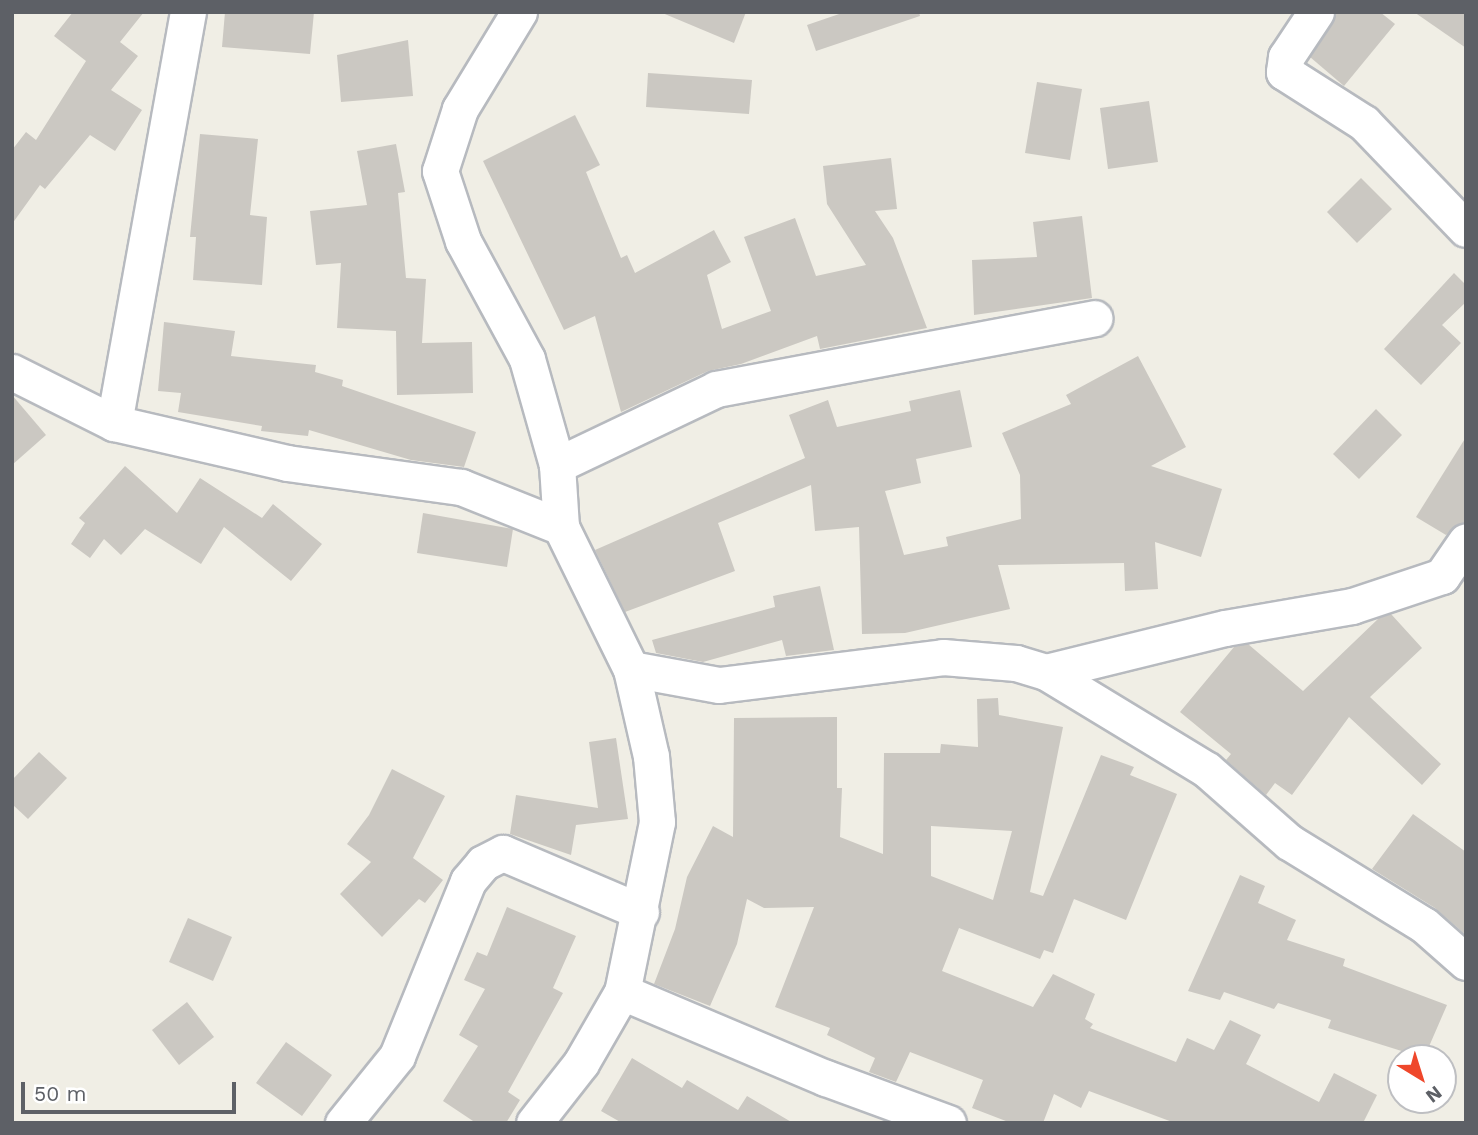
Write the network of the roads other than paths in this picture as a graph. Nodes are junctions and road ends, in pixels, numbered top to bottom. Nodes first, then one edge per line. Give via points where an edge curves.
1 (188, 12) edge
2 (519, 12) edge
3 (1316, 12) edge
4 (1466, 229) edge
5 (1094, 318) dead end
6 (12, 372) edge
7 (114, 424) junction
8 (557, 466) junction
9 (561, 527) junction
10 (1466, 541) edge
11 (631, 668) junction
12 (1046, 672) junction
13 (641, 912) junction
14 (1466, 962) edge
15 (622, 992) junction
16 (343, 1123) edge
17 (534, 1123) edge
18 (948, 1123) edge

1 - 7 street
2 - 8 street via 460,110 440,171 463,241 527,359
3 - 4 street via 1286,57 1284,72 1364,123
5 - 8 street via 716,389
6 - 7 street
7 - 9 street via 287,463 461,487
8 - 9 street
9 - 11 street
10 - 12 street via 1442,576 1352,606 1225,628
11 - 12 street via 719,685 943,657 1016,663
11 - 13 street via 651,756 657,822
12 - 14 street via 1207,770 1289,842 1424,925
13 - 15 street
13 - 16 street via 503,853 483,863 468,881 397,1056
15 - 17 street via 581,1063
15 - 18 street via 826,1078

